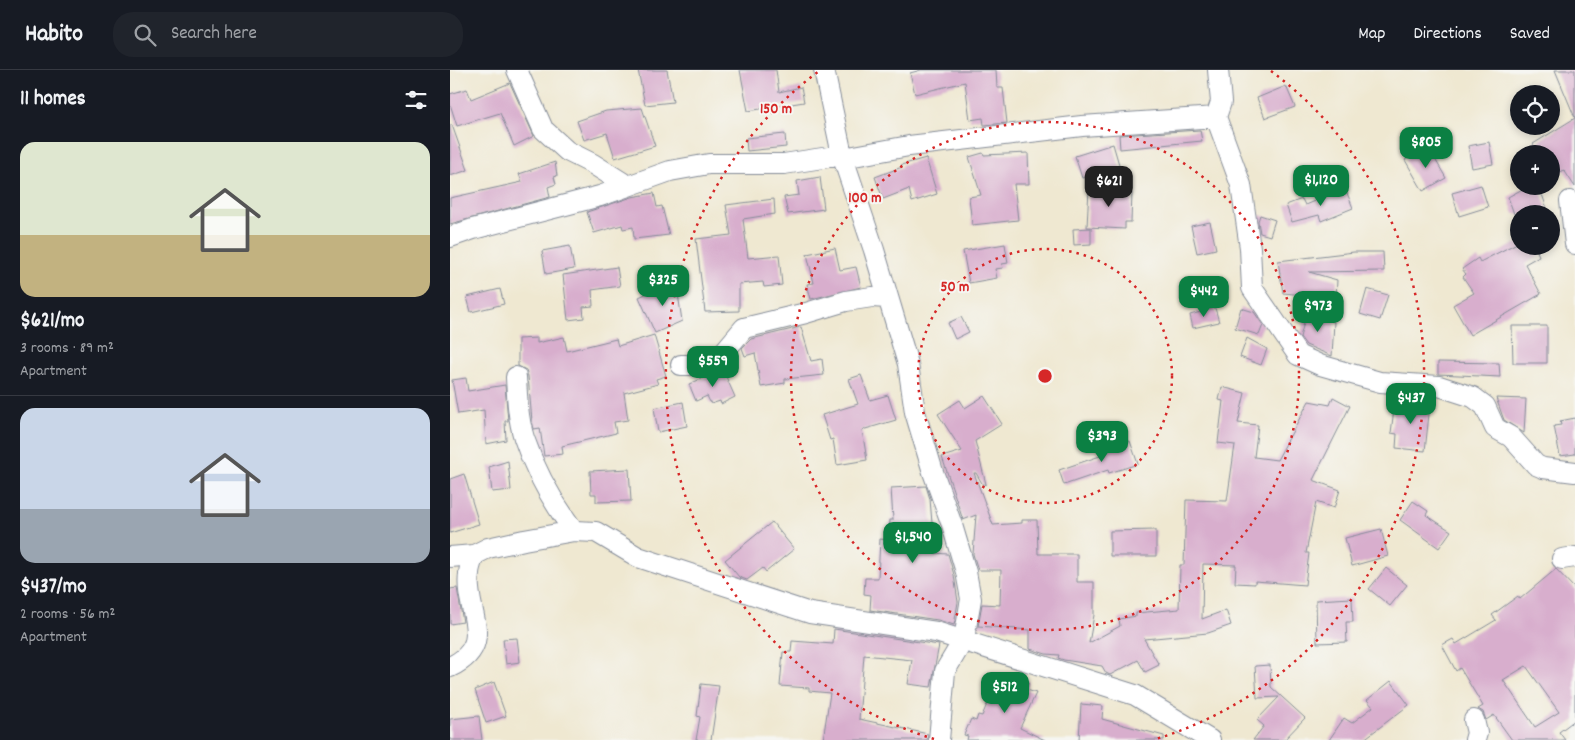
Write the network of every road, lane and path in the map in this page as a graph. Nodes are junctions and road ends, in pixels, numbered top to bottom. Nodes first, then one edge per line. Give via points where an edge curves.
1 (517, 70) edge
2 (824, 70) edge
3 (1218, 70) edge
4 (1216, 117) junction
5 (842, 156) junction
6 (628, 186) junction
7 (1570, 201) dead end
8 (450, 237) edge
9 (1575, 244) edge
10 (887, 298) junction
11 (681, 365) dead end
12 (516, 377) dead end
13 (1575, 472) edge
14 (574, 530) junction
15 (474, 555) junction
16 (450, 557) edge
17 (964, 639) junction
18 (450, 667) edge
19 (939, 740) edge
20 (1210, 740) edge

1 - 6 street via 543,129 566,151
2 - 5 street
3 - 4 street via 1221,102
4 - 5 street via 1082,126
4 - 13 street via 1241,185 1252,288 1298,355 1320,365 1380,382 1439,386 1473,397 1484,406 1495,428 1511,437 1536,465
5 - 6 street via 784,164 709,164 670,170
5 - 10 street
6 - 8 street
7 - 9 street
10 - 11 street via 846,301 744,328 718,359 708,365
10 - 17 street via 908,364 915,412 966,572 971,599
12 - 14 street via 523,437 535,465
14 - 15 street via 497,546
14 - 17 street via 596,532 638,557 810,613
15 - 16 street
15 - 18 street via 468,575 477,632 473,651
17 - 19 street via 945,671
17 - 20 street via 1135,695

